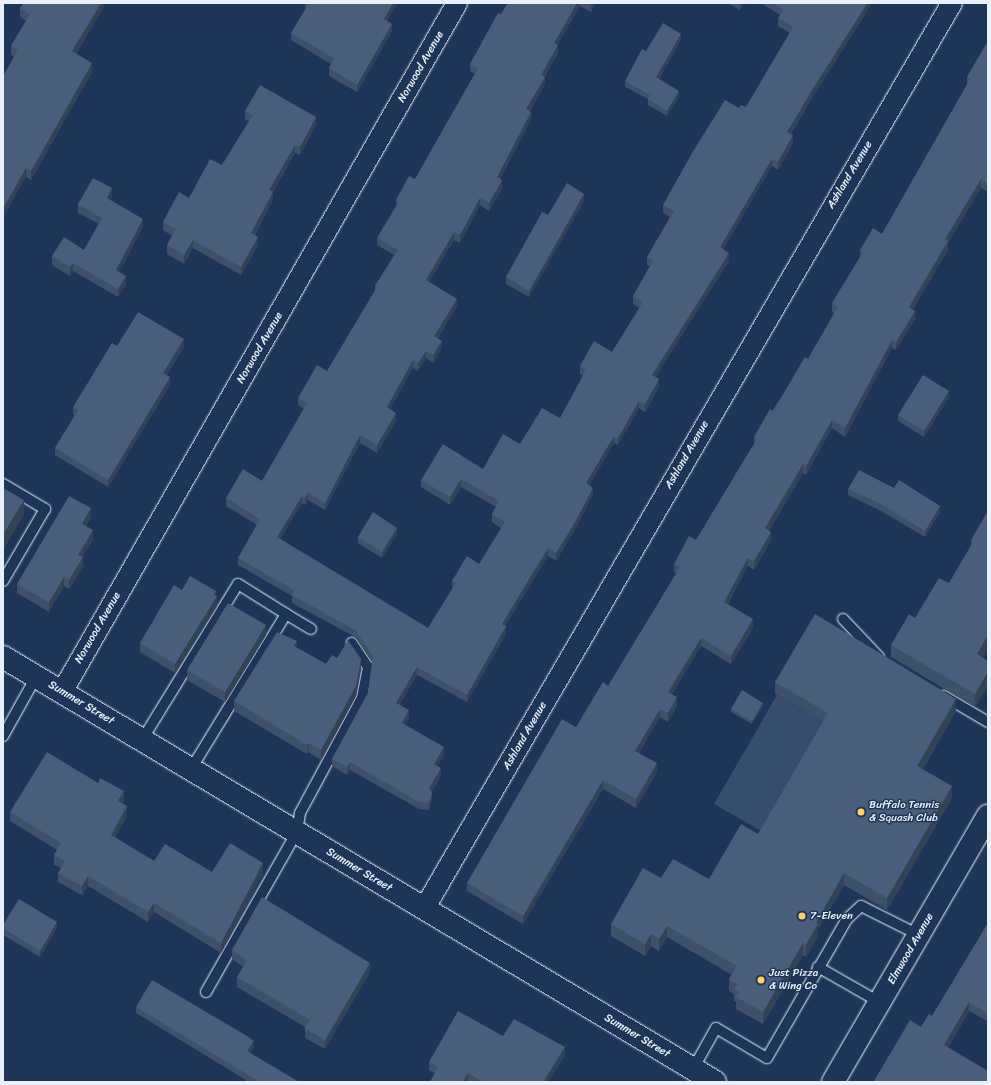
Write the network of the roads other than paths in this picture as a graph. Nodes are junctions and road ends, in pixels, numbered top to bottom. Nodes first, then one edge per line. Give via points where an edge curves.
1 (457, 3) edge
2 (952, 3) edge
3 (3, 484) edge
4 (3, 581) edge
5 (286, 614) junction
6 (844, 619) dead end
7 (311, 629) dead end
8 (352, 643) edge
9 (3, 657) edge
10 (890, 665) edge
11 (36, 677) junction
12 (62, 692) junction
13 (936, 692) edge
14 (988, 722) edge
15 (3, 736) edge
16 (142, 740) junction
17 (191, 769) junction
18 (988, 816) edge
19 (297, 832) junction
20 (424, 909) junction
21 (919, 935) junction
22 (818, 967) junction
23 (206, 992) dead end
24 (880, 1002) junction
25 (693, 1069) junction
26 (715, 1082) edge
27 (833, 1082) edge

1 - 12 street, Norwood Avenue
2 - 20 street, Ashland Avenue
3 - 4 lane via 45,509
5 - 7 lane
5 - 16 lane via 238,584
5 - 17 lane
6 - 10 lane
8 - 19 lane via 368,667 362,698 300,813
9 - 11 street, Summer Street
11 - 12 street, Summer Street
11 - 15 lane
12 - 16 street, Summer Street
13 - 14 lane
16 - 17 street, Summer Street
17 - 19 street, Summer Street
18 - 21 street, Elmwood Avenue
19 - 20 street, Summer Street
19 - 23 lane
20 - 25 street, Summer Street
21 - 22 lane via 862,906 847,919
21 - 24 street, Elmwood Avenue
22 - 24 lane
22 - 25 lane via 767,1058 716,1028
24 - 27 street, Elmwood Avenue
25 - 26 street, Summer Street

